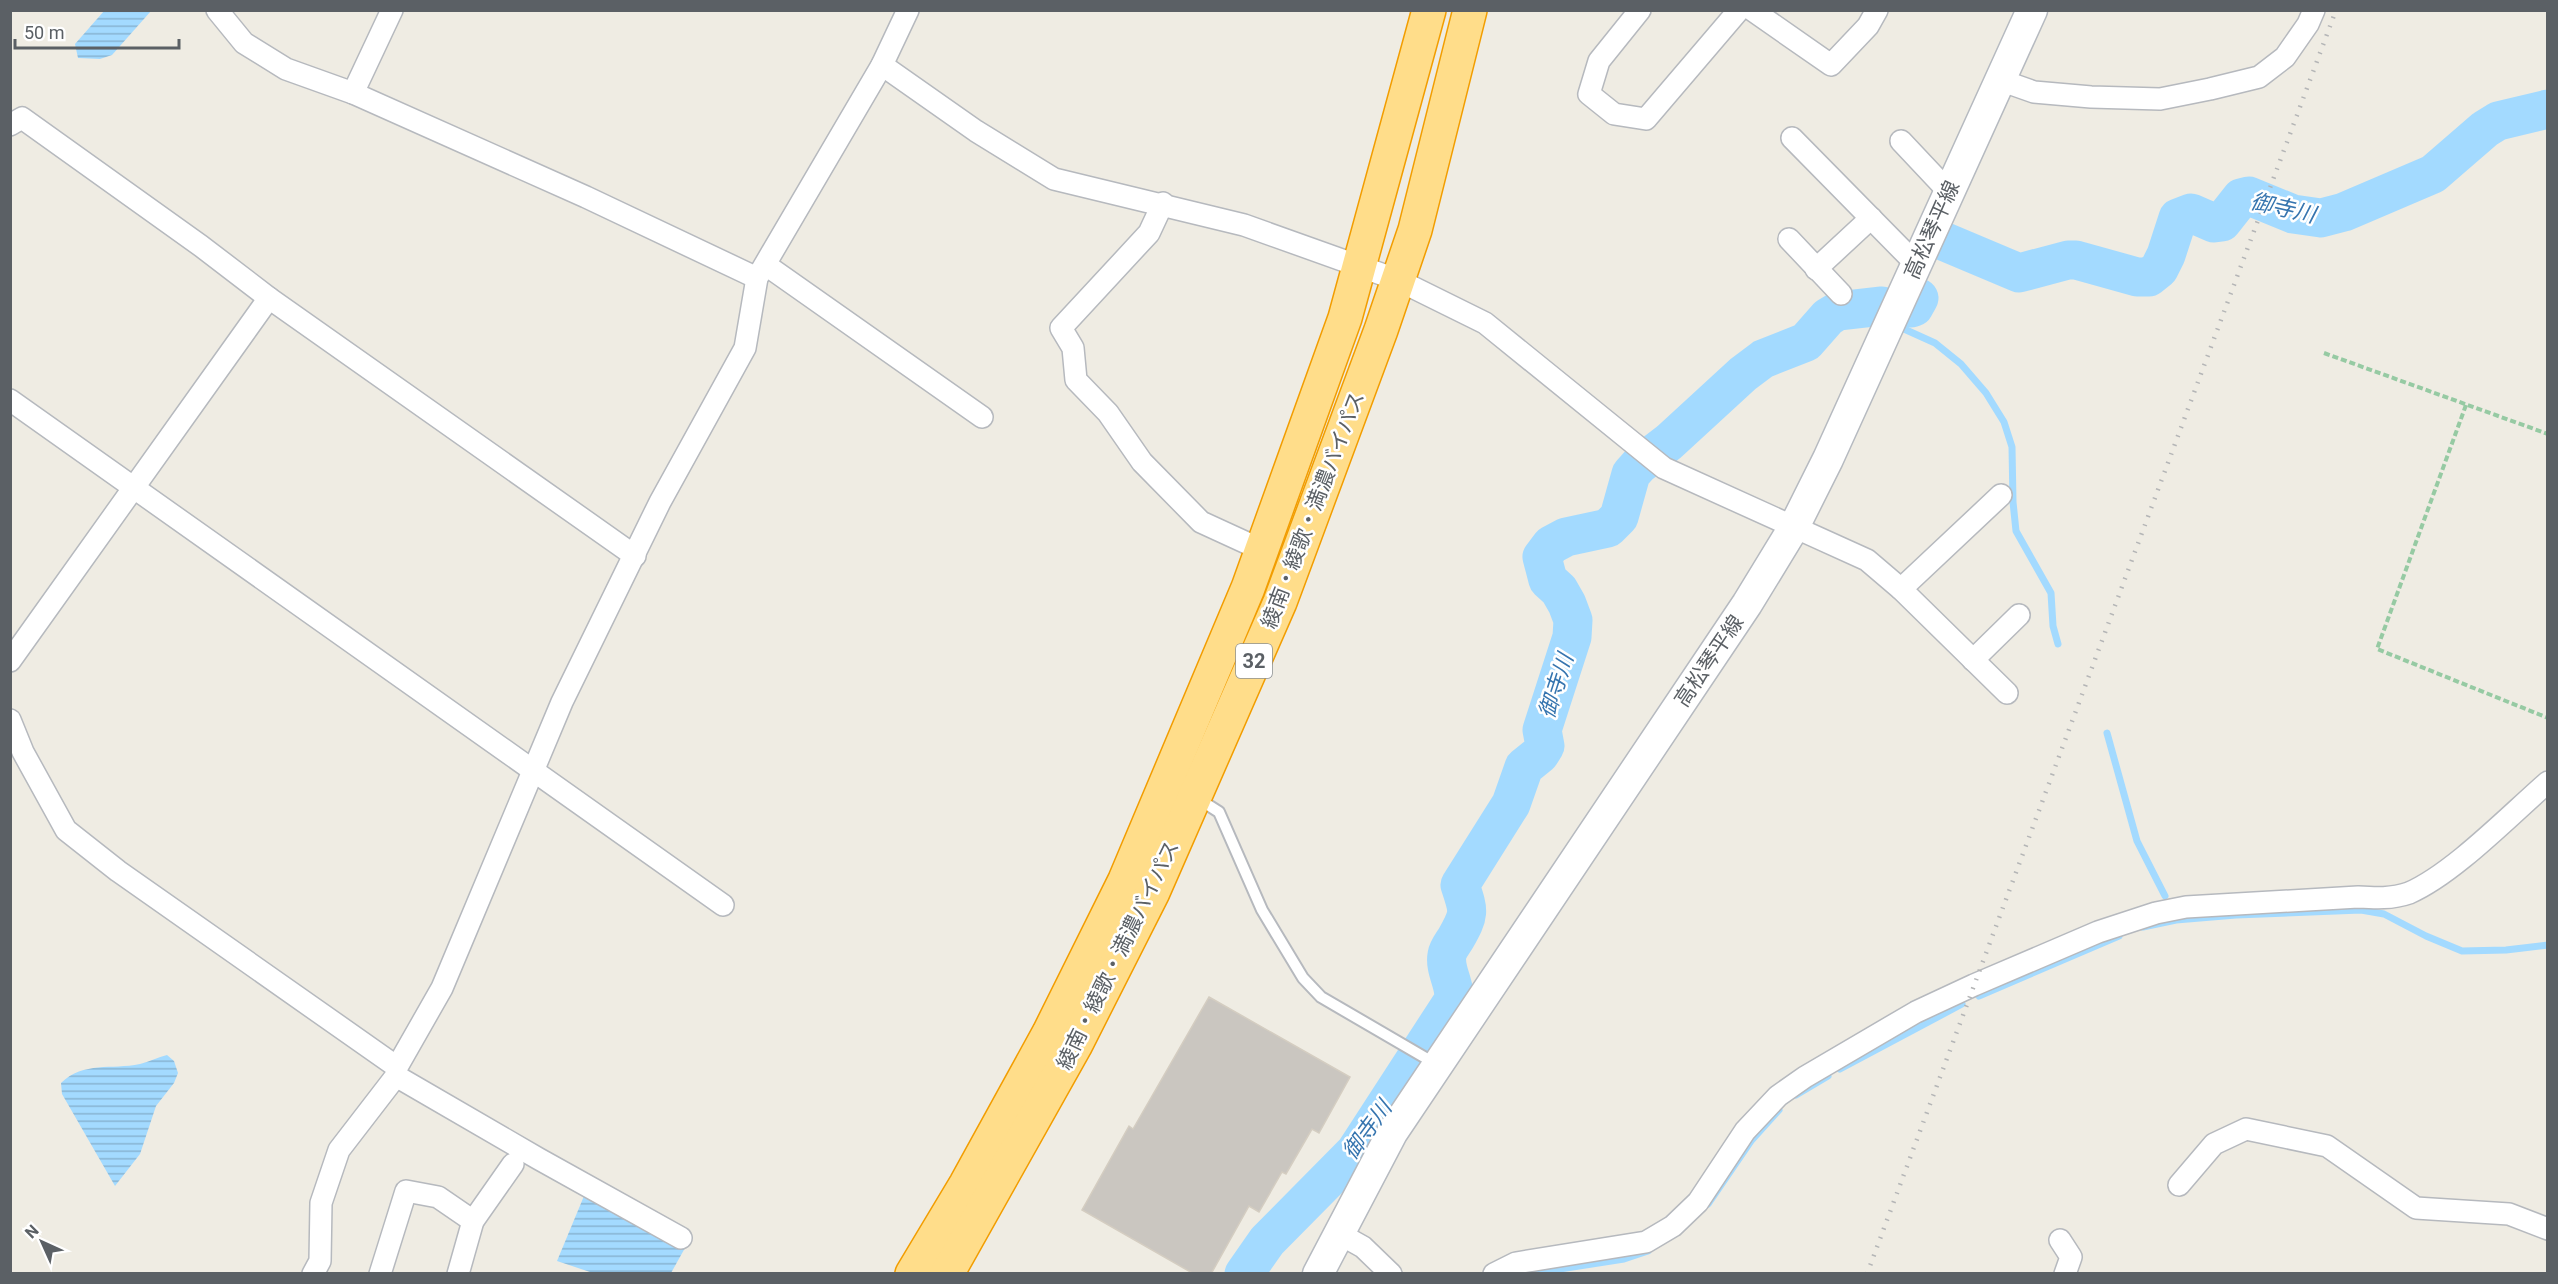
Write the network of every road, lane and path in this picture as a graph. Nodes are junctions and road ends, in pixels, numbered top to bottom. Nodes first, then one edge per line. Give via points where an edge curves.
1 (217, 10) edge
2 (392, 10) edge
3 (908, 10) edge
4 (1429, 10) edge
5 (1470, 10) edge
6 (1640, 10) edge
7 (1739, 10) edge
8 (1752, 10) edge
9 (1877, 10) edge
10 (2032, 10) edge
11 (2314, 10) edge
12 (882, 65) junction
13 (2000, 80) junction
14 (353, 93) junction
15 (10, 125) edge
16 (1791, 138) dead end
17 (1901, 141) dead end
18 (1949, 192) junction
19 (1163, 203) junction
20 (1871, 218) junction
21 (1789, 239) dead end
22 (1916, 264) junction
23 (1360, 265) junction
24 (1816, 269) junction
25 (761, 272) junction
26 (1398, 280) junction
27 (1842, 294) dead end
28 (269, 298) junction
29 (2324, 353) dead end
30 (10, 400) edge
31 (2466, 405) junction
32 (982, 417) dead end
33 (2547, 434) edge
34 (133, 487) junction
35 (2001, 495) dead end
36 (1794, 527) junction
37 (1262, 550) junction
38 (635, 556) junction
39 (1901, 589) junction
40 (2019, 615) dead end
41 (1973, 660) junction
42 (10, 661) edge
43 (2007, 693) dead end
44 (2547, 718) edge
45 (10, 720) edge
46 (17, 757) edge
47 (532, 768) junction
48 (2547, 782) edge
49 (1194, 796) junction
50 (723, 905) dead end
51 (1426, 1058) junction
52 (397, 1072) junction
53 (513, 1164) dead end
54 (2179, 1185) dead end
55 (473, 1221) junction
56 (2547, 1229) edge
57 (1338, 1233) junction
58 (681, 1238) dead end
59 (2060, 1240) dead end
60 (313, 1274) edge
61 (380, 1274) edge
62 (458, 1274) edge
63 (912, 1274) edge
64 (947, 1274) edge
65 (1318, 1274) edge
66 (1391, 1274) edge
67 (1494, 1274) edge
68 (2065, 1274) edge

1 - 14 street via 244,43 286,69
2 - 14 street
3 - 12 street
4 - 23 highway, 綾南・綾歌・満濃バイパス / 32
5 - 26 highway, 綾南・綾歌・満濃バイパス / 32 via 1415,230
6 - 7 street via 1599,61 1588,94 1614,114 1646,119
8 - 9 street via 1832,65 1868,26
10 - 13 main road, 高松琴平線
11 - 13 street via 2285,57 2259,77 2210,89 2160,99 2091,97 2034,92
12 - 19 street via 1054,179
12 - 25 street
13 - 18 main road, 高松琴平線
14 - 25 street
15 - 28 street via 22,118
16 - 20 street
17 - 18 street
18 - 22 main road, 高松琴平線
19 - 23 street via 1244,225
19 - 37 street via 1149,233 1061,328 1073,348 1076,380 1108,413 1142,462 1201,522
20 - 22 street
20 - 24 street
21 - 24 street
22 - 36 main road, 高松琴平線
23 - 26 street
23 - 37 highway, 綾南・綾歌・満濃バイパス / 32 via 1345,318
24 - 27 street
25 - 32 street
25 - 38 street via 745,348 660,502
26 - 36 street via 1485,323 1664,468
26 - 49 highway, 綾南・綾歌・満濃バイパス / 32 via 1280,602
28 - 34 street
28 - 38 street
29 - 31 path
30 - 34 street
31 - 33 path
31 - 44 path via 2377,650
34 - 42 street
34 - 47 street
35 - 39 street
36 - 39 street via 1867,560
36 - 51 main road, 高松琴平線 via 1747,604
37 - 63 highway, 綾南・綾歌・満濃バイパス / 32 via 1125,880 1049,1034
38 - 47 street
39 - 41 street
40 - 41 street
41 - 43 street
45 - 46 street
46 - 52 street via 66,830
47 - 50 street
47 - 52 street via 442,988
48 - 67 street via 2429,882 2407,893 2385,898 2186,907 2156,914 2098,932 1916,1012 1778,1096 1745,1131 1698,1202 1673,1226 1646,1242 1516,1263
49 - 51 lane via 1219,813 1262,910 1303,978 1322,997
49 - 64 highway, 綾南・綾歌・満濃バイパス / 32 via 1153,892 1076,1046
51 - 57 main road, 高松琴平線 via 1392,1133
52 - 58 street via 539,1159
52 - 60 street via 339,1150 321,1203 320,1261
53 - 55 street
54 - 56 street via 2214,1144 2246,1129 2327,1146 2416,1208 2509,1214
55 - 61 street via 438,1197 406,1191
55 - 62 street
57 - 65 main road, 高松琴平線
57 - 66 street via 1363,1247
59 - 68 street via 2072,1257

